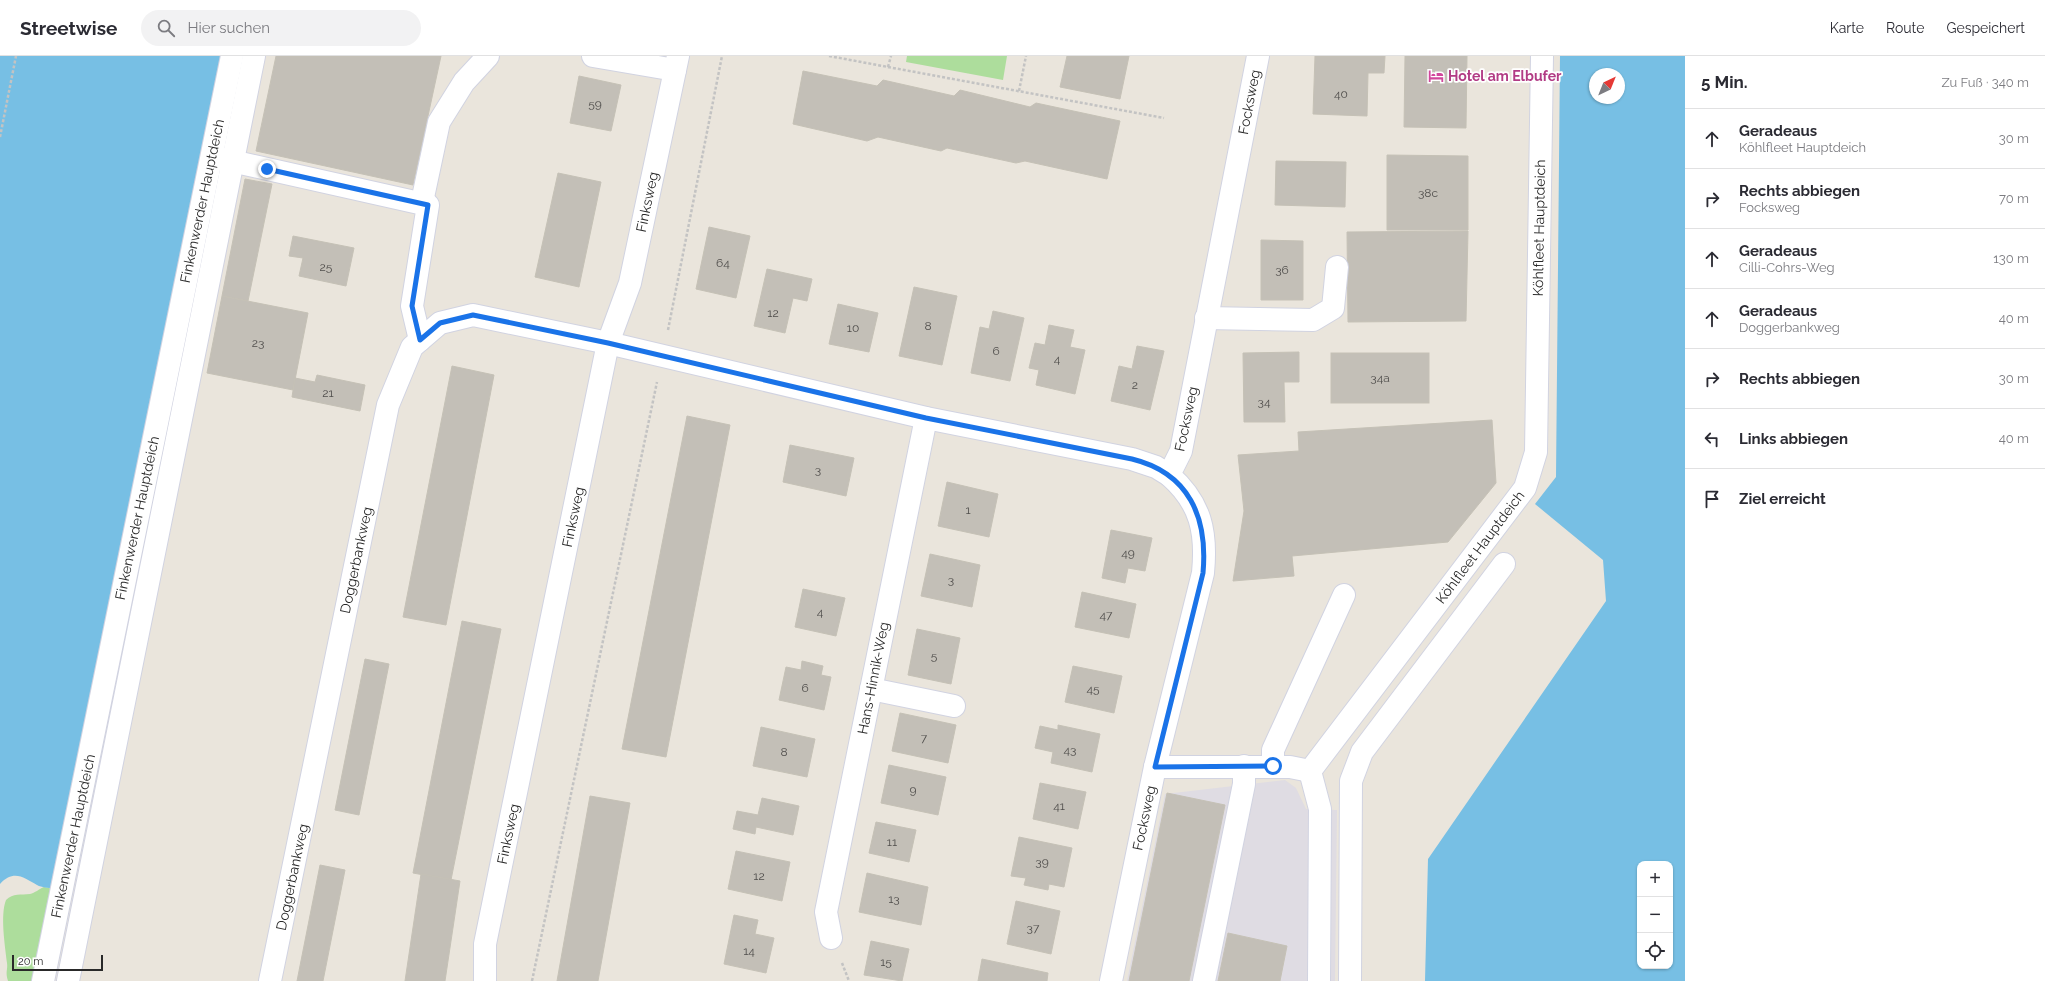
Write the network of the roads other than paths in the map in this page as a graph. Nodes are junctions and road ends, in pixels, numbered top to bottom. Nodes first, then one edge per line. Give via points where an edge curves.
1 (232, 56) edge
2 (254, 56) edge
3 (488, 56) edge
4 (593, 56) edge
5 (1258, 56) edge
6 (1542, 56) edge
7 (676, 63) edge
8 (222, 159) junction
9 (422, 202) junction
10 (1336, 267) dead end
11 (1206, 318) junction
12 (420, 340) junction
13 (608, 343) junction
14 (926, 418) junction
15 (1169, 475) junction
16 (1504, 564) dead end
17 (1344, 595) dead end
18 (871, 689) junction
19 (954, 706) dead end
20 (1244, 766) junction
21 (1273, 766) junction
22 (1155, 767) junction
23 (1310, 771) junction
24 (832, 938) dead end
25 (43, 981) edge
26 (68, 981) edge
27 (270, 981) edge
28 (485, 981) edge
29 (1110, 981) edge
30 (1204, 981) edge
31 (1319, 981) edge
32 (1350, 981) edge

1 - 8 street, Finkenwerder Hauptdeich
2 - 8 street
3 - 9 street via 464,82 439,122
4 - 7 street
5 - 11 street, Focksweg
6 - 23 street, Köhlfleet Hauptdeich via 1536,452 1524,488
7 - 13 street, Finksweg via 630,283
8 - 9 street
8 - 25 street, Finkenwerder Hauptdeich
8 - 26 street
9 - 12 street via 428,205 428,210 412,306
10 - 11 street via 1333,308 1313,320
11 - 15 street, Focksweg via 1180,451
12 - 13 street, Doggerbankweg via 440,323 473,315
12 - 27 street, Doggerbankweg via 412,346 388,405
13 - 14 street, Doggerbankweg
13 - 28 street, Finksweg via 485,944
14 - 15 street, Doggerbankweg via 1132,459 1156,467
14 - 18 street, Hans-Hinnik-Weg
15 - 22 street, Focksweg via 1186,493 1198,513 1205,554 1203,573
16 - 32 street via 1362,752 1351,781
17 - 21 street via 1273,750
18 - 19 street
18 - 24 street, Hans-Hinnik-Weg via 826,912
20 - 21 street
20 - 22 street
20 - 30 street via 1244,784
21 - 23 street via 1290,766
22 - 29 street, Focksweg
23 - 31 street via 1320,810

